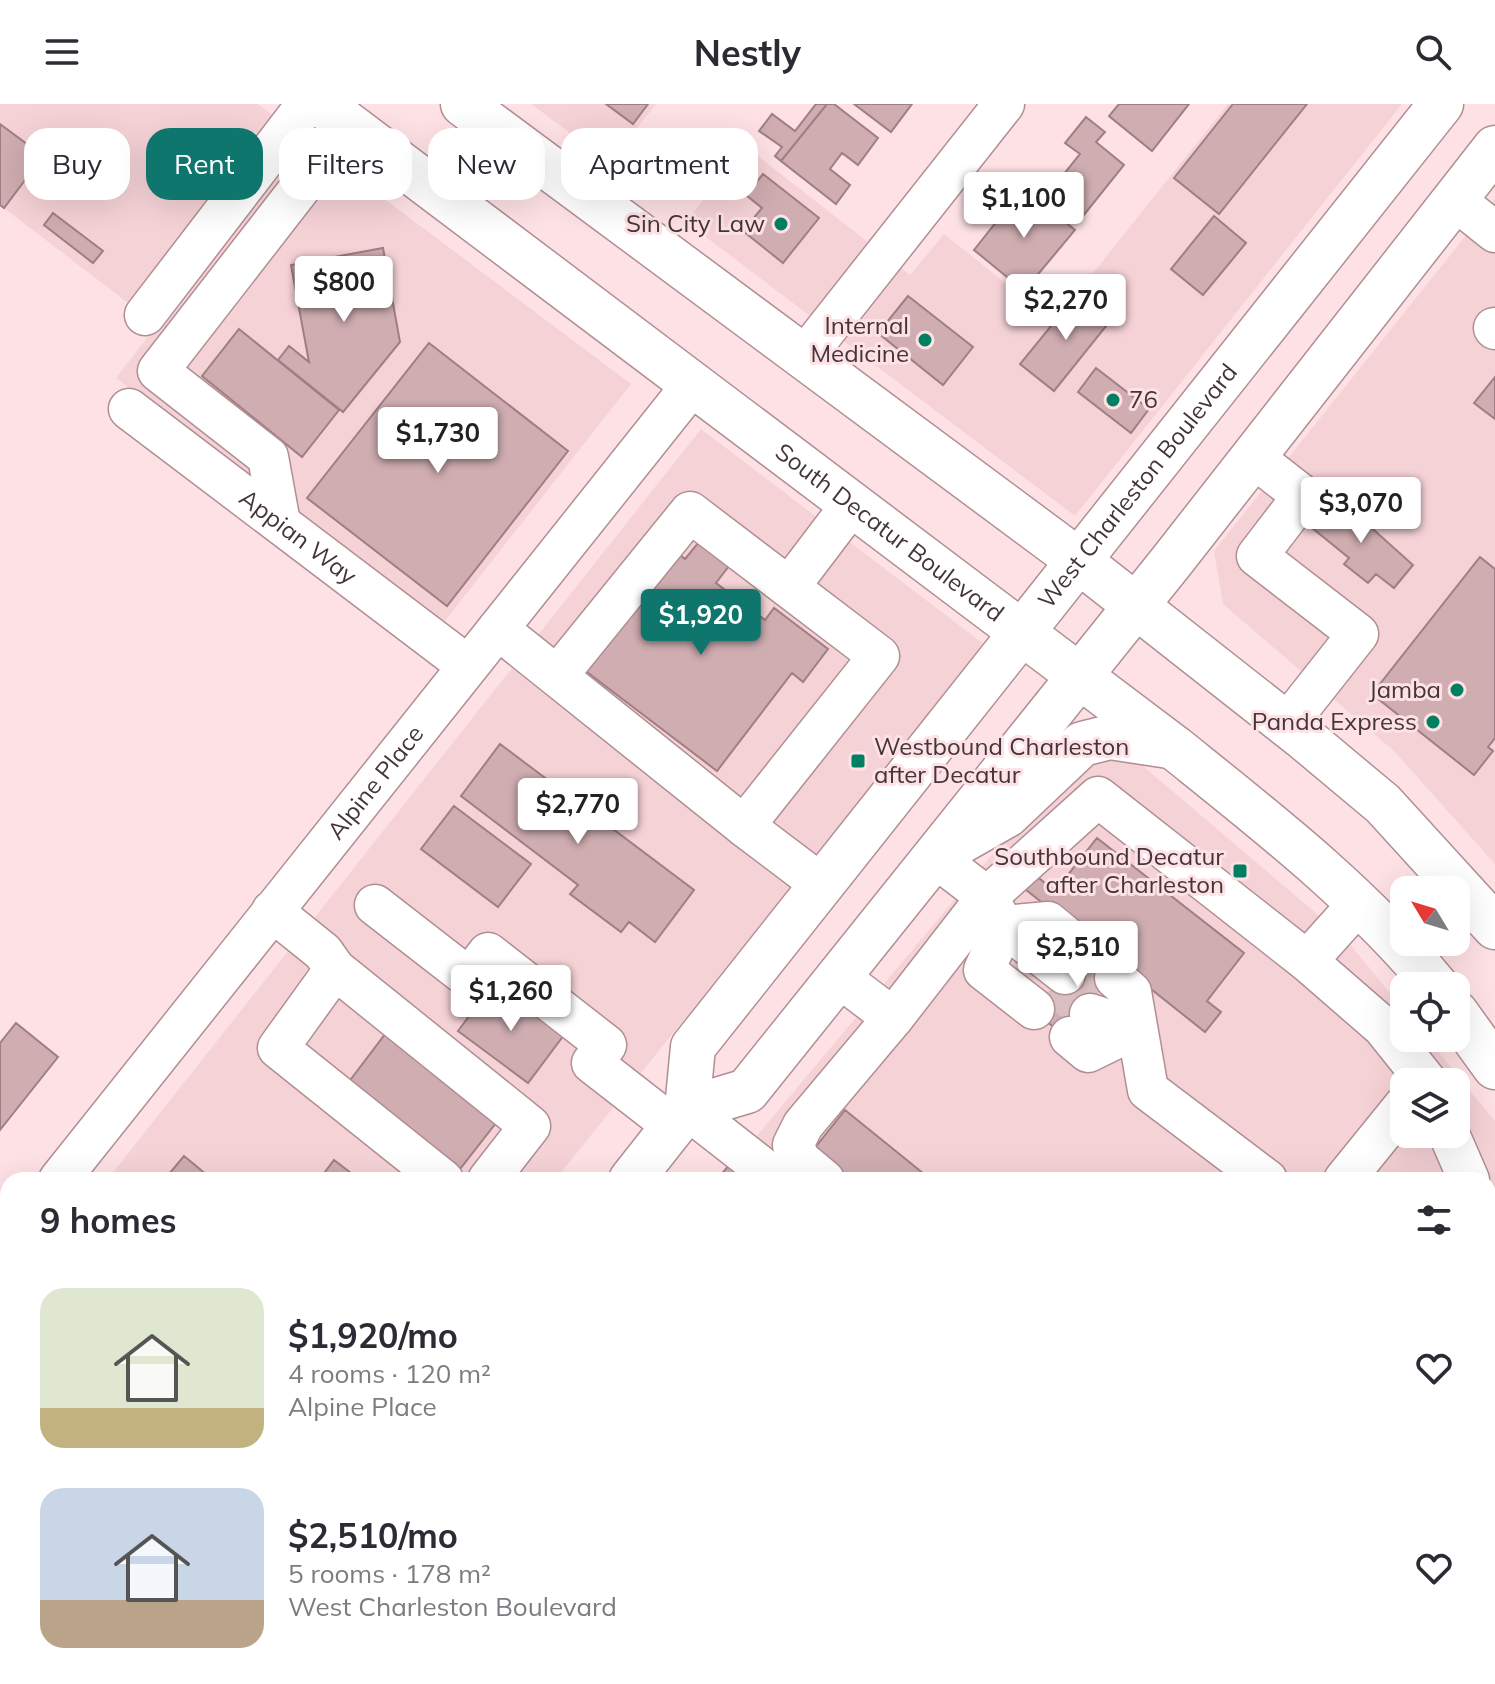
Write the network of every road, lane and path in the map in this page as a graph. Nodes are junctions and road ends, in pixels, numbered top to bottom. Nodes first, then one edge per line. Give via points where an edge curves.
1 (307, 104) edge
2 (463, 104) edge
3 (1004, 104) edge
4 (1440, 104) edge
5 (335, 114) edge
6 (1495, 148) edge
7 (1455, 200) junction
8 (1495, 232) edge
9 (145, 315) dead end
10 (805, 356) junction
11 (693, 384) junction
12 (129, 409) dead end
13 (1253, 457) junction
14 (852, 504) junction
15 (280, 523) junction
16 (1079, 561) junction
17 (789, 587) junction
18 (1135, 606) junction
19 (498, 629) junction
20 (1022, 632) junction
21 (468, 666) junction
22 (557, 676) junction
23 (1080, 676) junction
24 (1287, 724) junction
25 (1175, 748) junction
26 (744, 826) junction
27 (935, 857) junction
28 (822, 885) junction
29 (1359, 903) junction
30 (375, 905) dead end
31 (272, 911) junction
32 (996, 912) junction
33 (1495, 927) edge
34 (1307, 961) junction
35 (335, 969) junction
36 (1405, 972) edge
37 (839, 977) junction
38 (1390, 989) edge
39 (893, 1018) junction
40 (1135, 1029) junction
41 (1470, 1044) edge
42 (1495, 1067) edge
43 (680, 1118) junction
44 (1390, 1124) edge
45 (1455, 1148) edge
46 (65, 1172) edge
47 (433, 1172) edge
48 (494, 1172) edge
49 (637, 1172) edge
50 (765, 1172) edge
51 (814, 1172) edge
52 (1256, 1172) edge
53 (1351, 1172) edge
54 (1466, 1172) edge

1 - 9 street
2 - 10 main road
3 - 10 street
4 - 16 main road, West Charleston Boulevard
5 - 11 main road, South Decatur Boulevard
5 - 15 street via 158,371 268,457
6 - 7 main road
7 - 8 street
7 - 13 main road
10 - 16 main road
11 - 14 main road, South Decatur Boulevard
11 - 19 street, Alpine Place
12 - 15 street, Appian Way
13 - 18 main road
13 - 24 street via 1303,496 1257,556 1358,634
14 - 17 street
14 - 20 main road, South Decatur Boulevard
15 - 21 street, Appian Way
16 - 18 main road
16 - 20 main road, West Charleston Boulevard
17 - 22 street via 690,512
17 - 26 street via 879,656
18 - 23 main road
18 - 24 main road
19 - 21 street, Alpine Place
19 - 22 street
20 - 23 main road, South Decatur Boulevard
20 - 28 main road, West Charleston Boulevard
21 - 31 street, Alpine Place
22 - 26 street
23 - 25 main road, South Decatur Boulevard
23 - 27 main road
24 - 33 main road via 1383,804
25 - 27 main road via 1120,737 1082,744 1007,815
25 - 29 main road, South Decatur Boulevard via 1300,848
26 - 28 street
27 - 32 street
27 - 37 main road
28 - 43 main road, West Charleston Boulevard via 693,1047
29 - 34 street
29 - 36 main road, South Decatur Boulevard
30 - 43 street via 469,978 488,953 606,1045 592,1063
31 - 35 street via 323,952
31 - 46 street, Alpine Place
32 - 32 street via 1035,930 1059,980 984,970
32 - 34 street via 1098,797
32 - 39 street
34 - 38 street
35 - 47 street via 278,1048
35 - 48 street via 530,1126
37 - 39 street
37 - 43 main road via 747,1091
39 - 51 street via 803,1125 793,1145
40 - 40 street via 1131,992 1094,1008 1090,1034
40 - 52 street via 1148,1090
41 - 42 main road, South Decatur Boulevard
43 - 49 main road
43 - 50 street
44 - 53 street
45 - 54 street

